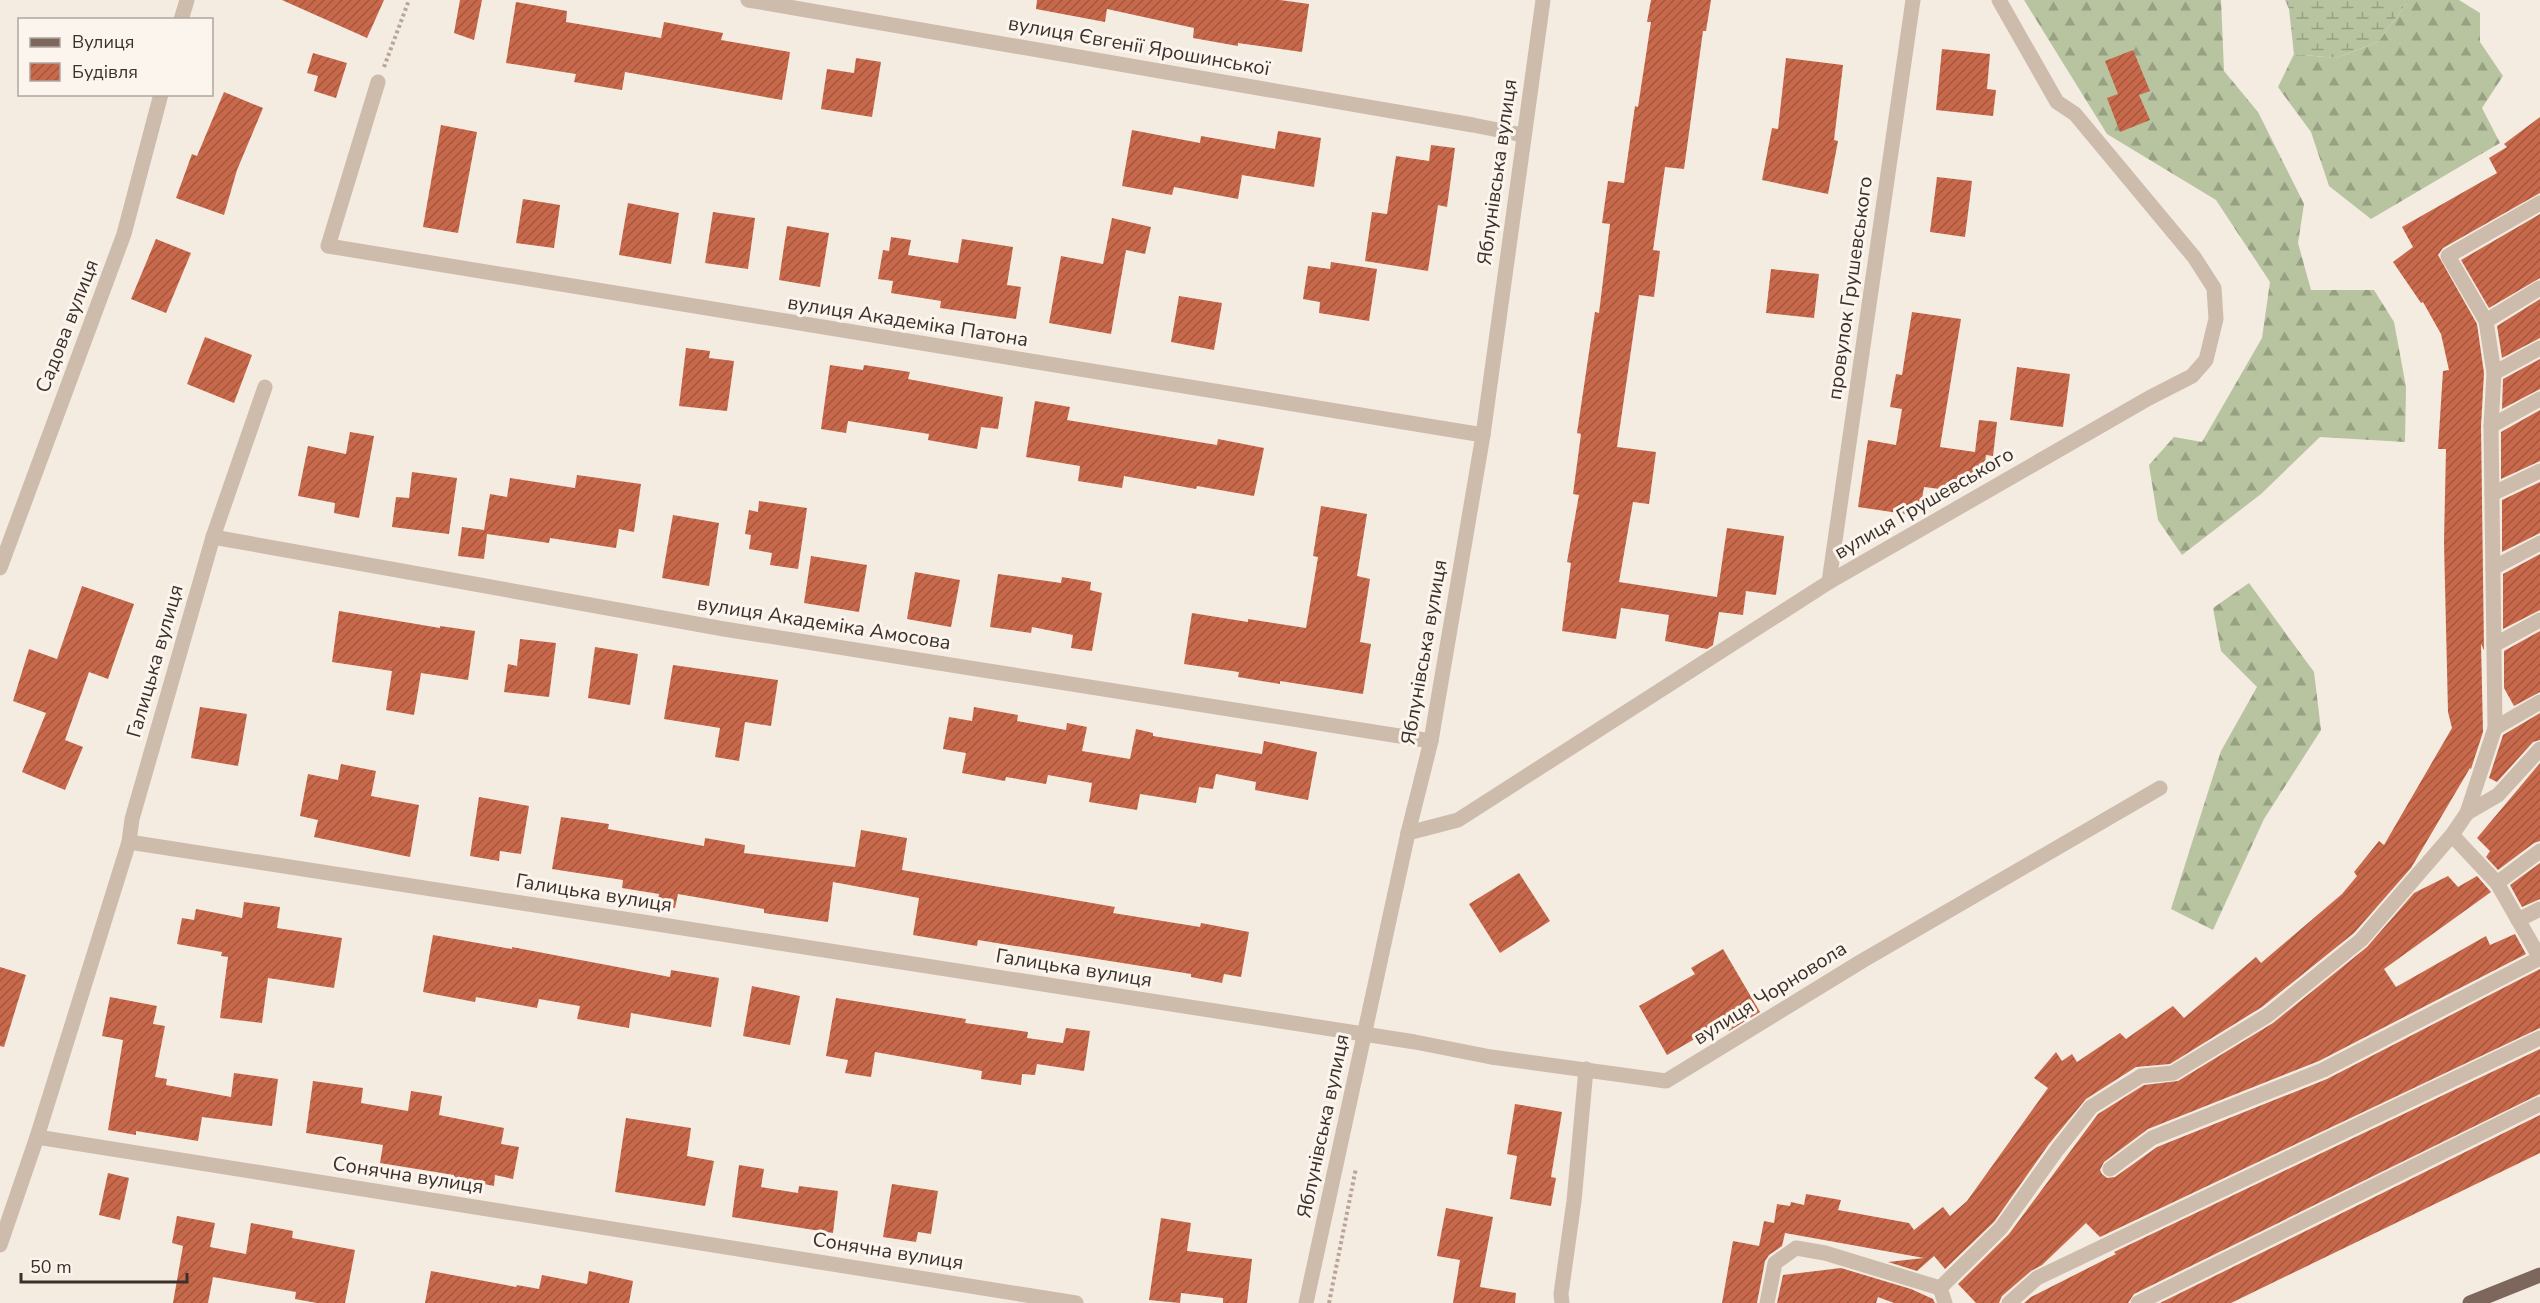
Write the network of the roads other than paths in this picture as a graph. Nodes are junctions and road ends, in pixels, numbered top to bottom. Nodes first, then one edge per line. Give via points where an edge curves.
1 (187, 0) edge
2 (748, 0) edge
3 (1543, 0) edge
4 (1913, 0) edge
5 (1998, 0) edge
6 (182, 18) edge
7 (378, 82) road end
8 (160, 96) edge
9 (1523, 135) junction
10 (2540, 203) edge
11 (2540, 288) edge
12 (2486, 321) junction
13 (2540, 348) edge
14 (2494, 373) junction
15 (265, 387) dead end
16 (2540, 399) edge
17 (2491, 426) junction
18 (1483, 435) junction
19 (2540, 471) edge
20 (2492, 495) junction
21 (213, 537) junction
22 (2540, 543) edge
23 (0, 568) edge
24 (2493, 568) junction
25 (1829, 582) junction
26 (2540, 620) edge
27 (2494, 645) junction
28 (2540, 702) edge
29 (2495, 728) junction
30 (1431, 741) junction
31 (2540, 749) edge
32 (2160, 788) dead end
33 (2467, 813) junction
34 (1408, 833) junction
35 (2452, 835) junction
36 (129, 842) junction
37 (2540, 851) edge
38 (2497, 883) junction
39 (2540, 909) edge
40 (2518, 920) junction
41 (2540, 958) edge
42 (1365, 1035) junction
43 (2540, 1038) edge
44 (1586, 1069) junction
45 (2540, 1104) edge
46 (37, 1137) junction
47 (2110, 1168) dead end
48 (0, 1245) edge
49 (2540, 1275) edge
50 (1943, 1296) edge
51 (1076, 1303) edge
52 (1306, 1303) edge
53 (1562, 1303) edge
54 (1767, 1303) edge
55 (2009, 1303) edge
56 (2138, 1303) edge
57 (2470, 1303) edge

1 - 6 street
2 - 9 street, вулиця Євгенії Ярошинської
3 - 9 street, Яблунівська вулиця
4 - 25 street, провулок Грушевського
5 - 25 street, вулиця Грушевського via 2058,102 2075,114 2194,257 2214,288 2216,319 2206,360 2192,376
7 - 18 street, вулиця Академіка Патона via 328,246
8 - 23 street, Садова вулиця via 124,234
9 - 18 street, Яблунівська вулиця
10 - 12 street via 2448,256
11 - 12 street
12 - 14 street
13 - 14 street
14 - 17 street
15 - 21 street, Галицька вулиця
16 - 17 street
17 - 20 street
18 - 30 street, Яблунівська вулиця
19 - 20 street
20 - 24 street
21 - 30 street, вулиця Академіка Амосова via 724,629
21 - 36 street, Галицька вулиця via 132,819
22 - 24 street
24 - 27 street
25 - 34 street, вулиця Грушевського via 1458,820
26 - 27 street
27 - 29 street
28 - 29 street
29 - 33 street
30 - 34 street, Яблунівська вулиця
31 - 33 street via 2498,795
32 - 44 street, вулиця Чорновола via 1862,961 1666,1081
33 - 35 street
34 - 42 street, Яблунівська вулиця
35 - 38 street
35 - 50 street via 2361,940 2268,1015 2173,1074 2141,1076 2091,1107 2001,1228
36 - 42 street, Галицька вулиця
36 - 46 street
37 - 38 street
38 - 40 street
39 - 40 street
40 - 41 street
41 - 47 street via 2323,1070 2152,1138
42 - 44 street, вулиця Чорновола
42 - 52 street, Яблунівська вулиця
43 - 55 street via 2037,1278
44 - 53 street
45 - 56 street
46 - 48 street
46 - 51 street, Сонячна вулиця
49 - 57 main road
50 - 54 street via 1825,1253 1796,1248 1775,1263

